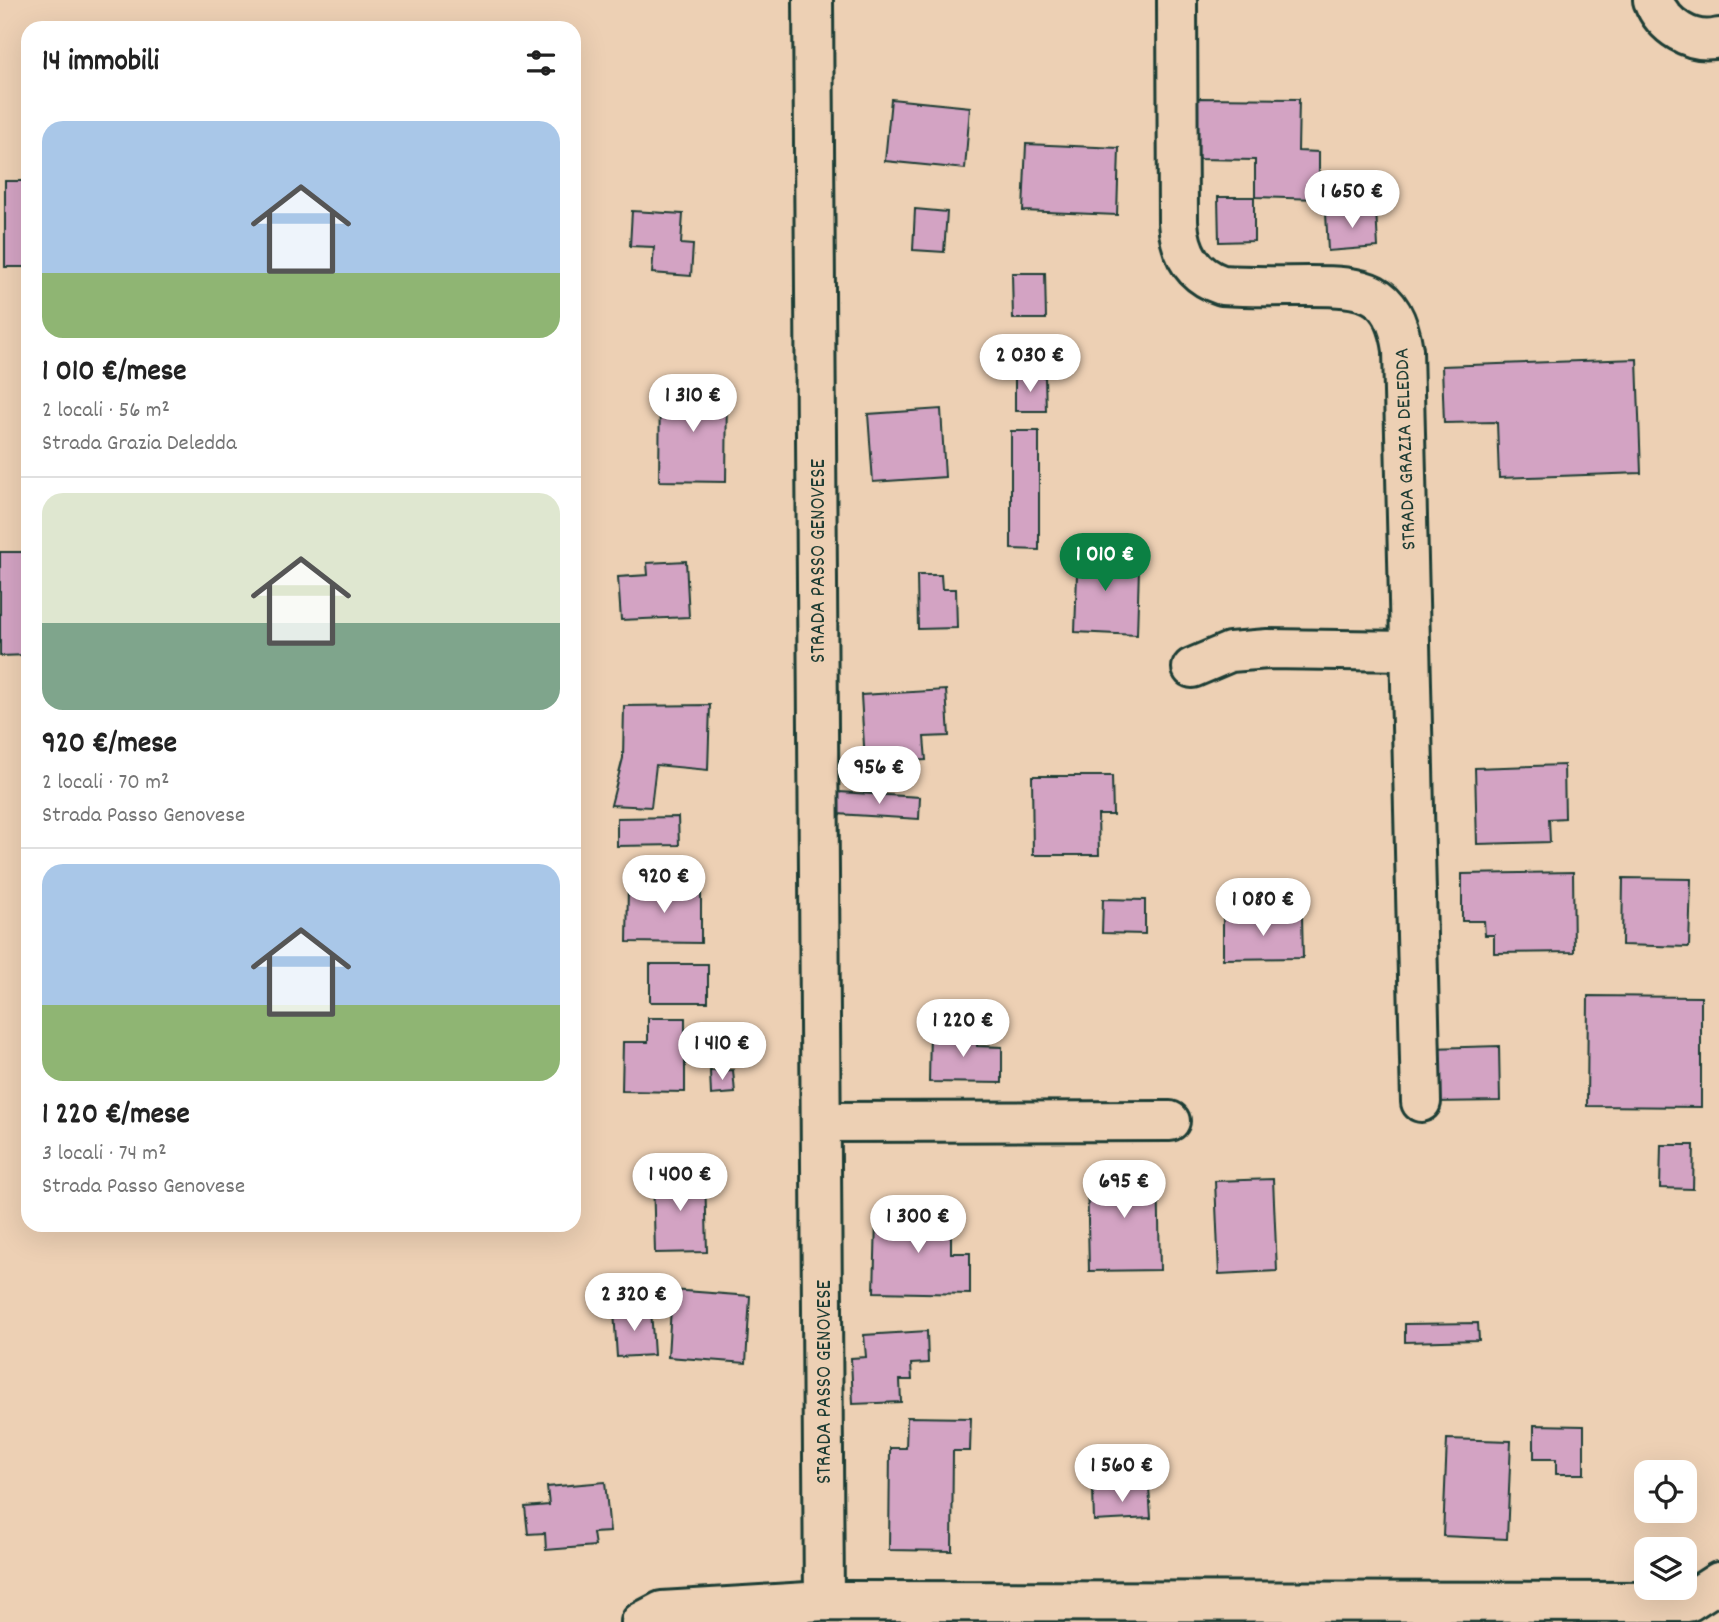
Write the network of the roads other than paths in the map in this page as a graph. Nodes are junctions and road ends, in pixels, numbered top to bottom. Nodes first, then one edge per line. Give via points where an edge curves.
1 (813, 0) edge
2 (1177, 0) edge
3 (1652, 1) edge
4 (1712, 46) edge
5 (1410, 651) junction
6 (1192, 668) dead end
7 (1421, 1102) dead end
8 (1170, 1121) dead end
9 (821, 1122) junction
10 (824, 1601) junction
11 (1698, 1602) edge
12 (641, 1622) edge

1 - 9 street, STRADA PASSO GENOVESE
2 - 5 street, STRADA GRAZIA DELEDDA via 1178,222 1181,248 1188,259 1203,276 1222,285 1359,288 1380,299 1399,328
3 - 4 street via 1679,32
5 - 6 street via 1268,649 1230,652
5 - 7 street, STRADA GRAZIA DELEDDA
8 - 9 street
9 - 10 street, STRADA PASSO GENOVESE
10 - 11 street
10 - 12 street via 662,1611

